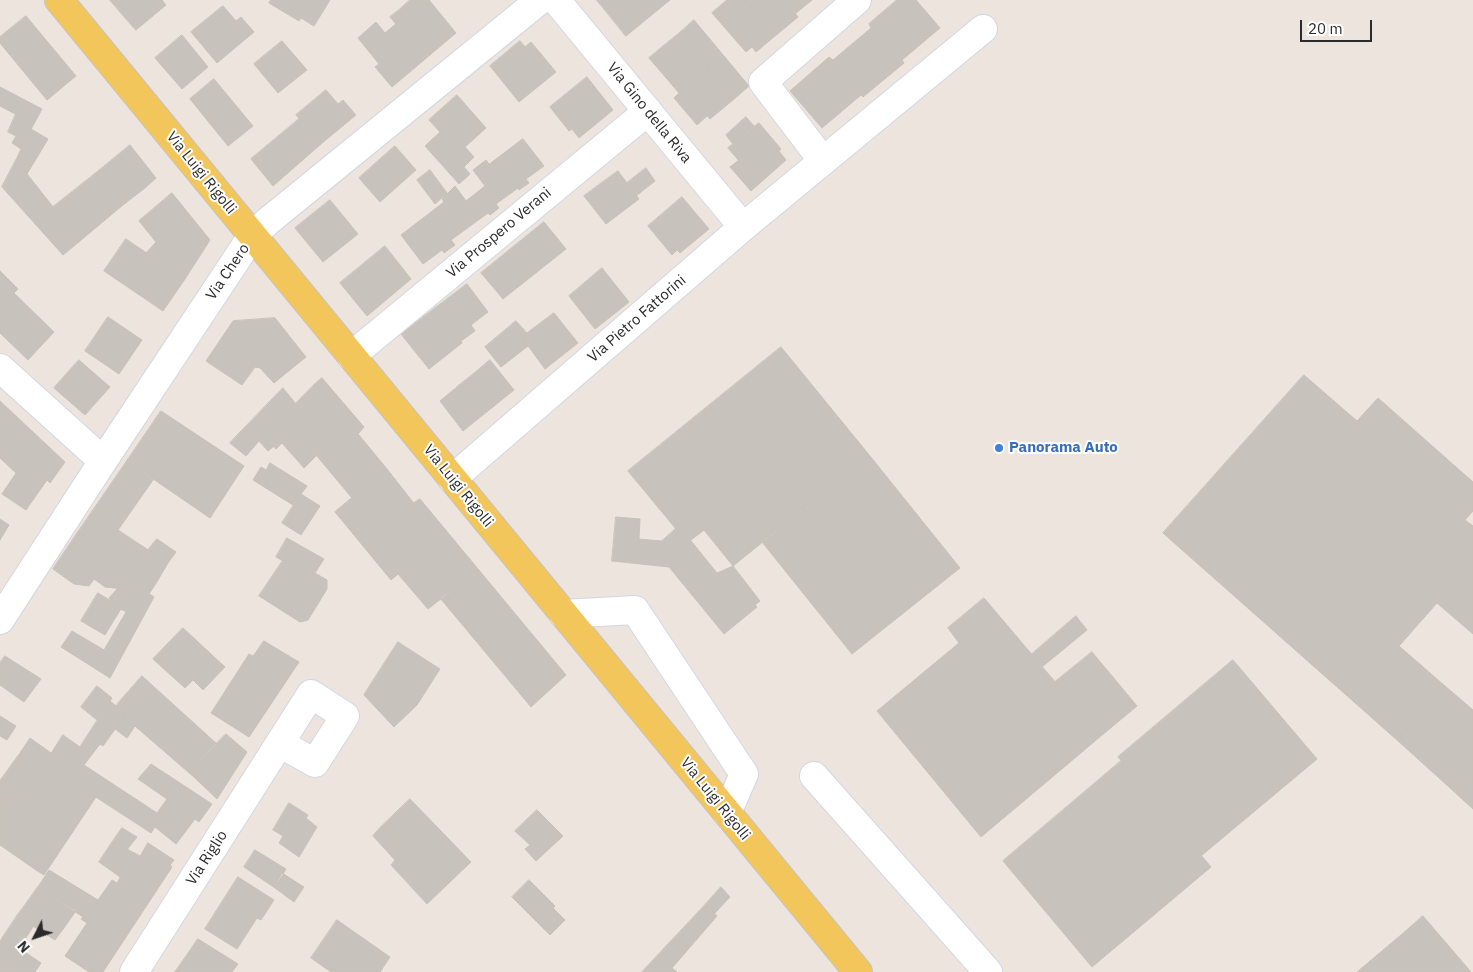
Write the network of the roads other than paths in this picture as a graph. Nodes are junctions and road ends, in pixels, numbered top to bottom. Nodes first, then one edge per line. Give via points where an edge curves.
1 (58, 0) edge
2 (540, 0) edge
3 (556, 0) edge
4 (857, 0) edge
5 (983, 29) dead end
6 (648, 111) junction
7 (823, 160) junction
8 (743, 227) junction
9 (252, 236) junction
10 (351, 356) junction
11 (0, 368) edge
12 (103, 461) junction
13 (452, 479) junction
14 (563, 614) junction
15 (0, 620) edge
16 (280, 744) dead end
17 (814, 776) dead end
18 (727, 813) junction
19 (134, 972) edge
20 (858, 972) edge
21 (988, 972) edge

1 - 9 main road, Via Luigi Rigolli
2 - 9 street, Via Chero
3 - 6 street, Via Gino della Riva
4 - 7 street via 763,82
5 - 7 street, Via Pietro Fattorini
6 - 8 street, Via Gino della Riva
6 - 10 street, Via Prospero Verani
7 - 8 street, Via Pietro Fattorini
8 - 13 street, Via Pietro Fattorini
9 - 10 main road, Via Luigi Rigolli
9 - 12 street, Via Chero
10 - 13 main road, Via Luigi Rigolli
11 - 12 street
12 - 15 street, Via Chero
13 - 14 main road, Via Luigi Rigolli
14 - 18 main road, Via Luigi Rigolli
14 - 18 street via 635,610 744,774
16 - 19 street, Via Riglio
17 - 21 street
18 - 20 main road, Via Luigi Rigolli

